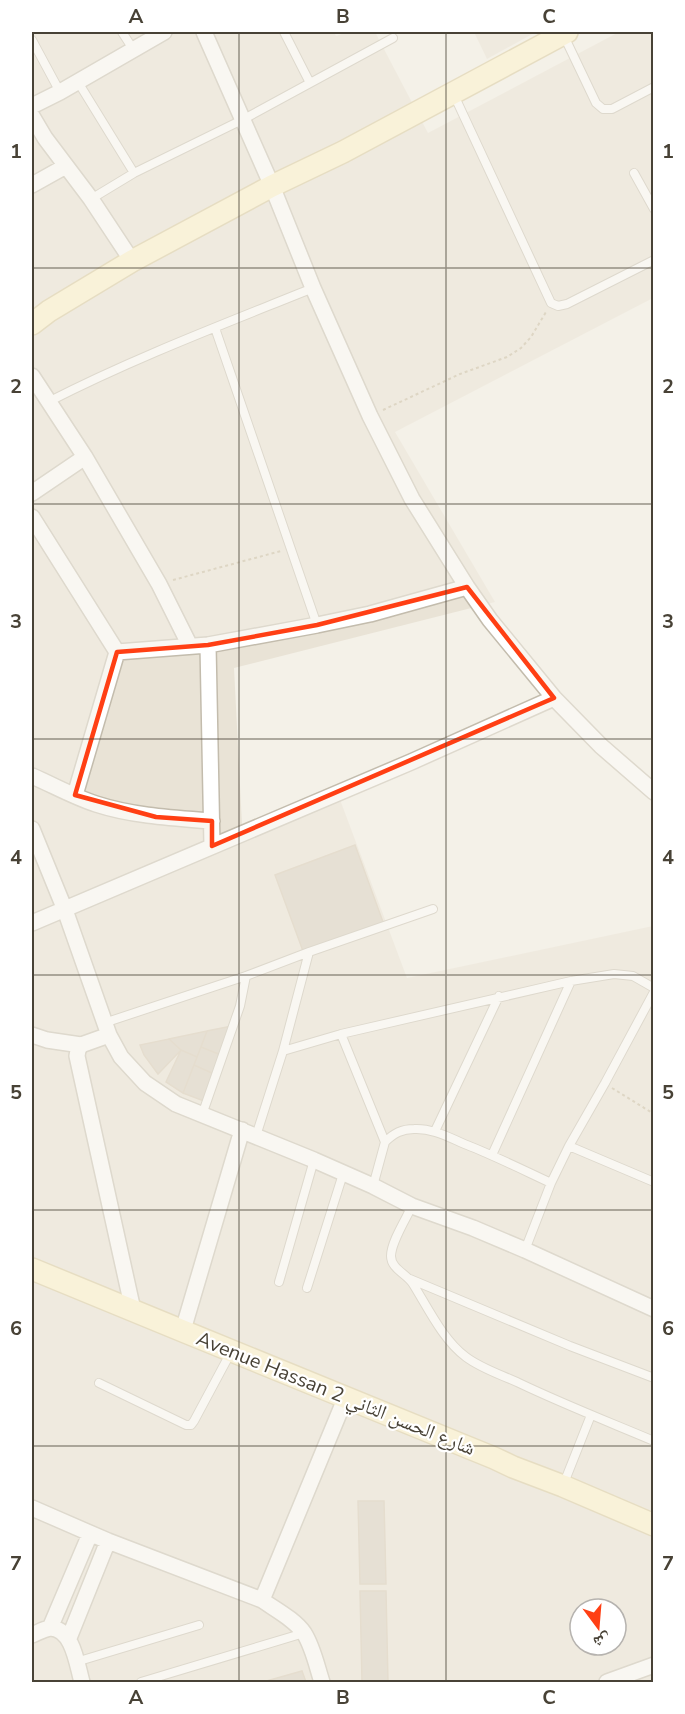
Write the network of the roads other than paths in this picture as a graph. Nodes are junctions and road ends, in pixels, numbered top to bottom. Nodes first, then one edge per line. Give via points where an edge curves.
1 (122, 32) edge
2 (164, 32) edge
3 (204, 32) edge
4 (284, 32) edge
5 (565, 32) edge
6 (393, 38) dead end
7 (32, 40) edge
8 (133, 49) junction
9 (78, 82) junction
10 (310, 83) junction
11 (654, 87) edge
12 (60, 92) junction
13 (452, 92) junction
14 (32, 106) edge
15 (32, 116) edge
16 (244, 119) junction
17 (66, 166) junction
18 (135, 173) junction
19 (634, 173) dead end
20 (32, 185) edge
21 (272, 186) junction
22 (91, 199) junction
23 (654, 209) edge
24 (654, 260) edge
25 (132, 261) junction
26 (313, 288) junction
27 (32, 324) edge
28 (215, 328) junction
29 (32, 376) edge
30 (48, 402) junction
31 (85, 457) junction
32 (32, 493) edge
33 (32, 517) edge
34 (467, 586) junction
35 (317, 625) junction
36 (208, 645) junction
37 (190, 646) junction
38 (117, 652) junction
39 (554, 698) junction
40 (32, 776) edge
41 (654, 792) edge
42 (75, 795) junction
43 (212, 821) junction
44 (32, 829) edge
45 (212, 846) junction
46 (433, 909) dead end
47 (65, 910) junction
48 (32, 922) edge
49 (309, 952) junction
50 (246, 976) junction
51 (571, 981) junction
52 (654, 990) edge
53 (499, 996) junction
54 (106, 1029) junction
55 (341, 1034) junction
56 (32, 1035) edge
57 (81, 1045) junction
58 (283, 1051) junction
59 (202, 1115) junction
60 (435, 1131) junction
61 (249, 1133) junction
62 (386, 1142) junction
63 (569, 1146) junction
64 (492, 1155) junction
65 (314, 1160) junction
66 (343, 1174) junction
67 (654, 1182) edge
68 (551, 1183) junction
69 (373, 1186) junction
70 (412, 1206) junction
71 (525, 1250) junction
72 (32, 1269) edge
73 (410, 1279) junction
74 (279, 1282) dead end
75 (307, 1288) dead end
76 (654, 1309) edge
77 (133, 1310) junction
78 (183, 1330) junction
79 (231, 1351) junction
80 (654, 1378) edge
81 (99, 1383) dead end
82 (345, 1399) junction
83 (591, 1415) junction
84 (653, 1440) edge
85 (563, 1486) junction
86 (32, 1508) edge
87 (649, 1525) edge
88 (90, 1534) junction
89 (108, 1541) junction
90 (262, 1600) junction
91 (199, 1625) dead end
92 (50, 1628) junction
93 (303, 1633) junction
94 (32, 1635) edge
95 (69, 1638) junction
96 (76, 1662) junction
97 (654, 1665) edge
98 (654, 1676) edge
99 (613, 1681) edge
100 (82, 1683) edge
101 (141, 1683) edge
102 (322, 1683) edge

1 - 8 lane
2 - 8 street
3 - 16 street
4 - 10 lane
5 - 11 lane via 596,103 603,109 612,109
5 - 13 main road
6 - 10 lane
7 - 12 lane
8 - 9 street
9 - 12 street
9 - 18 lane
10 - 16 lane
12 - 14 street
13 - 21 main road
13 - 24 lane via 551,303 567,304
15 - 17 street
16 - 18 lane
16 - 21 street
17 - 20 street
17 - 22 street
18 - 22 lane
19 - 23 lane
21 - 25 main road
21 - 26 street
22 - 25 street
25 - 27 main road
26 - 28 lane
26 - 34 street via 412,499
28 - 30 lane via 98,376
28 - 35 lane
29 - 30 street
30 - 31 street
31 - 32 street
31 - 37 street via 159,584
33 - 38 street
34 - 35 street
34 - 39 street
35 - 36 street
36 - 37 street
36 - 43 street
37 - 38 street
38 - 42 street
39 - 41 street
39 - 45 street
40 - 42 street
42 - 43 street via 120,811
43 - 45 street
44 - 47 street
45 - 47 street
46 - 49 lane
47 - 48 street
47 - 54 street
49 - 50 lane
49 - 58 lane
50 - 54 lane
50 - 59 lane via 240,1006
51 - 52 lane via 614,974 633,976
51 - 53 lane
51 - 64 lane
52 - 63 lane
53 - 55 lane
53 - 60 lane
54 - 57 street
54 - 59 street via 121,1057 145,1083 176,1104
55 - 58 lane
55 - 62 lane
56 - 57 street
57 - 77 street via 77,1056
58 - 61 lane
59 - 61 street
60 - 62 lane via 404,1130
60 - 64 lane
61 - 65 street
61 - 78 street
62 - 69 lane
63 - 67 lane
63 - 68 lane
64 - 68 lane
65 - 66 street
65 - 74 lane
66 - 69 street
66 - 75 lane
68 - 71 lane
69 - 70 street
70 - 71 street
70 - 73 lane via 391,1255 394,1266
71 - 76 street
72 - 77 main road, Avenue Hassan 2 شارع الحسن الثاني
73 - 80 lane
73 - 83 lane via 446,1335 467,1358
77 - 78 main road, Avenue Hassan 2 شارع الحسن الثاني
78 - 79 main road, Avenue Hassan 2 شارع الحسن الثاني
79 - 81 lane via 191,1425
79 - 82 main road, Avenue Hassan 2 شارع الحسن الثاني
82 - 85 main road, Avenue Hassan 2 شارع الحسن الثاني
82 - 90 street
83 - 84 lane
83 - 85 lane
85 - 87 main road, Avenue Hassan 2 شارع الحسن الثاني
86 - 88 street
88 - 89 street
88 - 92 street
89 - 90 street
89 - 95 street
90 - 93 street
91 - 96 lane
92 - 94 street
92 - 95 street
93 - 101 lane
93 - 102 street
95 - 96 street
96 - 100 street
97 - 99 street
98 - 99 street

